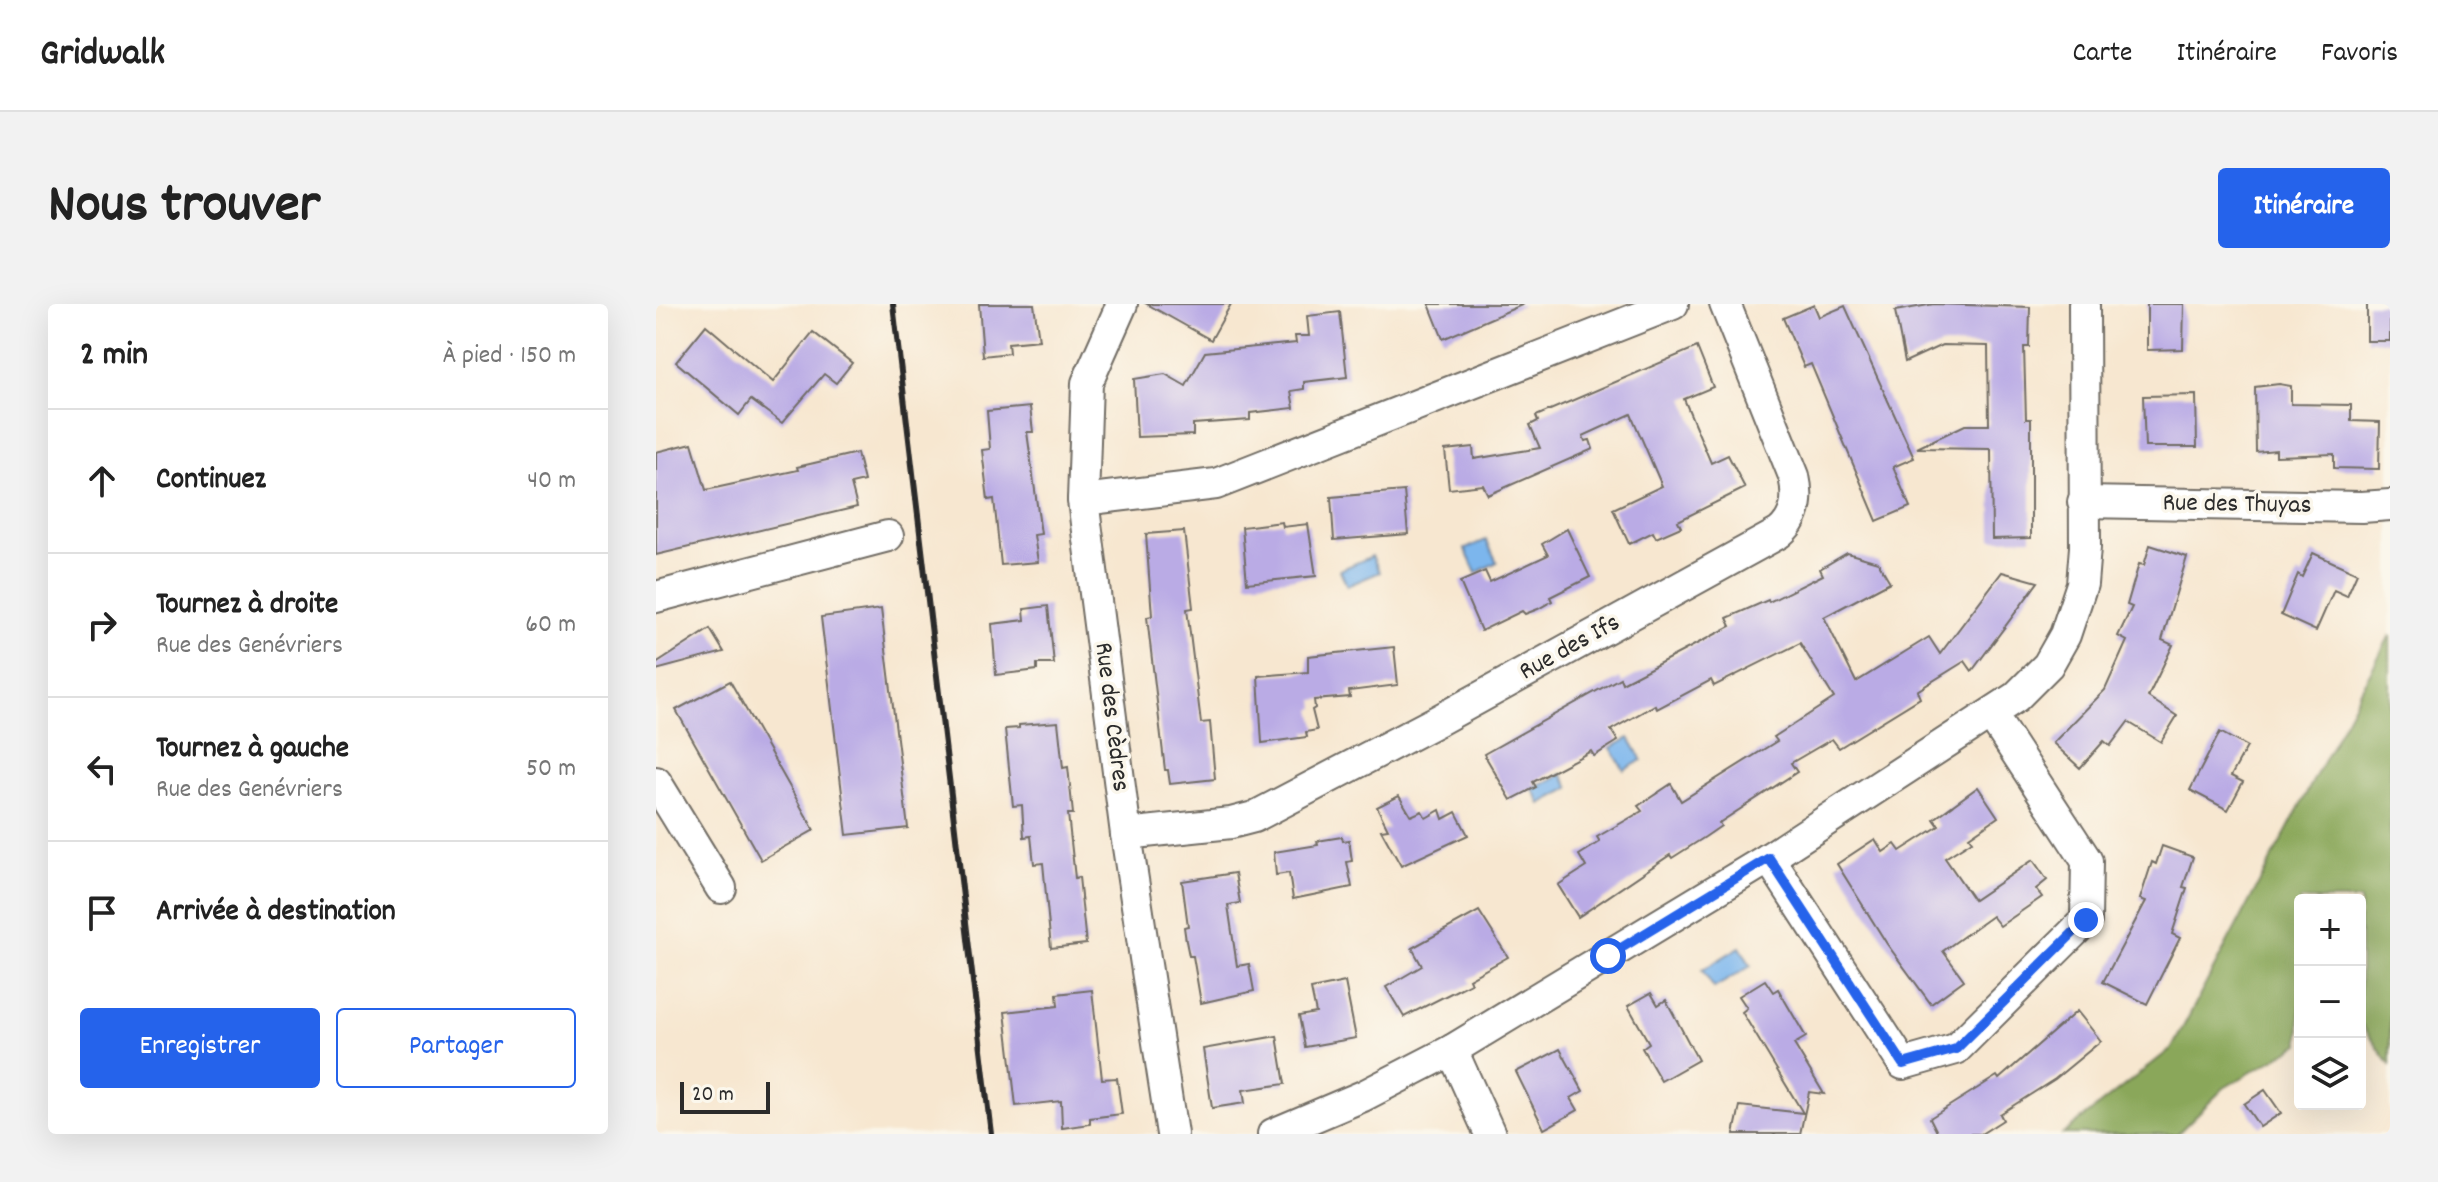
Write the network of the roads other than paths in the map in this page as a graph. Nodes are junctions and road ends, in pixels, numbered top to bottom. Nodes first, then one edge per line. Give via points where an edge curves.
1 (1122, 304) edge
2 (1673, 304) edge
3 (1725, 304) edge
4 (2084, 304) edge
5 (1083, 500) junction
6 (2083, 502) junction
7 (2390, 505) edge
8 (888, 536) dead end
9 (656, 597) edge
10 (1991, 714) junction
11 (656, 782) edge
12 (1126, 834) junction
13 (1769, 858) junction
14 (721, 888) dead end
15 (1452, 1050) junction
16 (1172, 1134) edge
17 (1273, 1134) edge
18 (1490, 1134) edge

1 - 5 street, Rue des Cèdres via 1087,383
2 - 5 street via 1216,484
3 - 12 street, Rue des Ifs via 1794,476 1796,503 1788,526 1254,817
4 - 6 street
5 - 12 street, Rue des Cèdres
6 - 7 street, Rue des Thuyas
6 - 10 street via 2082,584 2065,635 2034,681
8 - 9 street
10 - 13 street
10 - 13 street via 2087,861 2086,920 1956,1049 1903,1064
11 - 14 street
12 - 16 street, Rue des Cèdres
13 - 15 street
15 - 17 street
15 - 18 street

